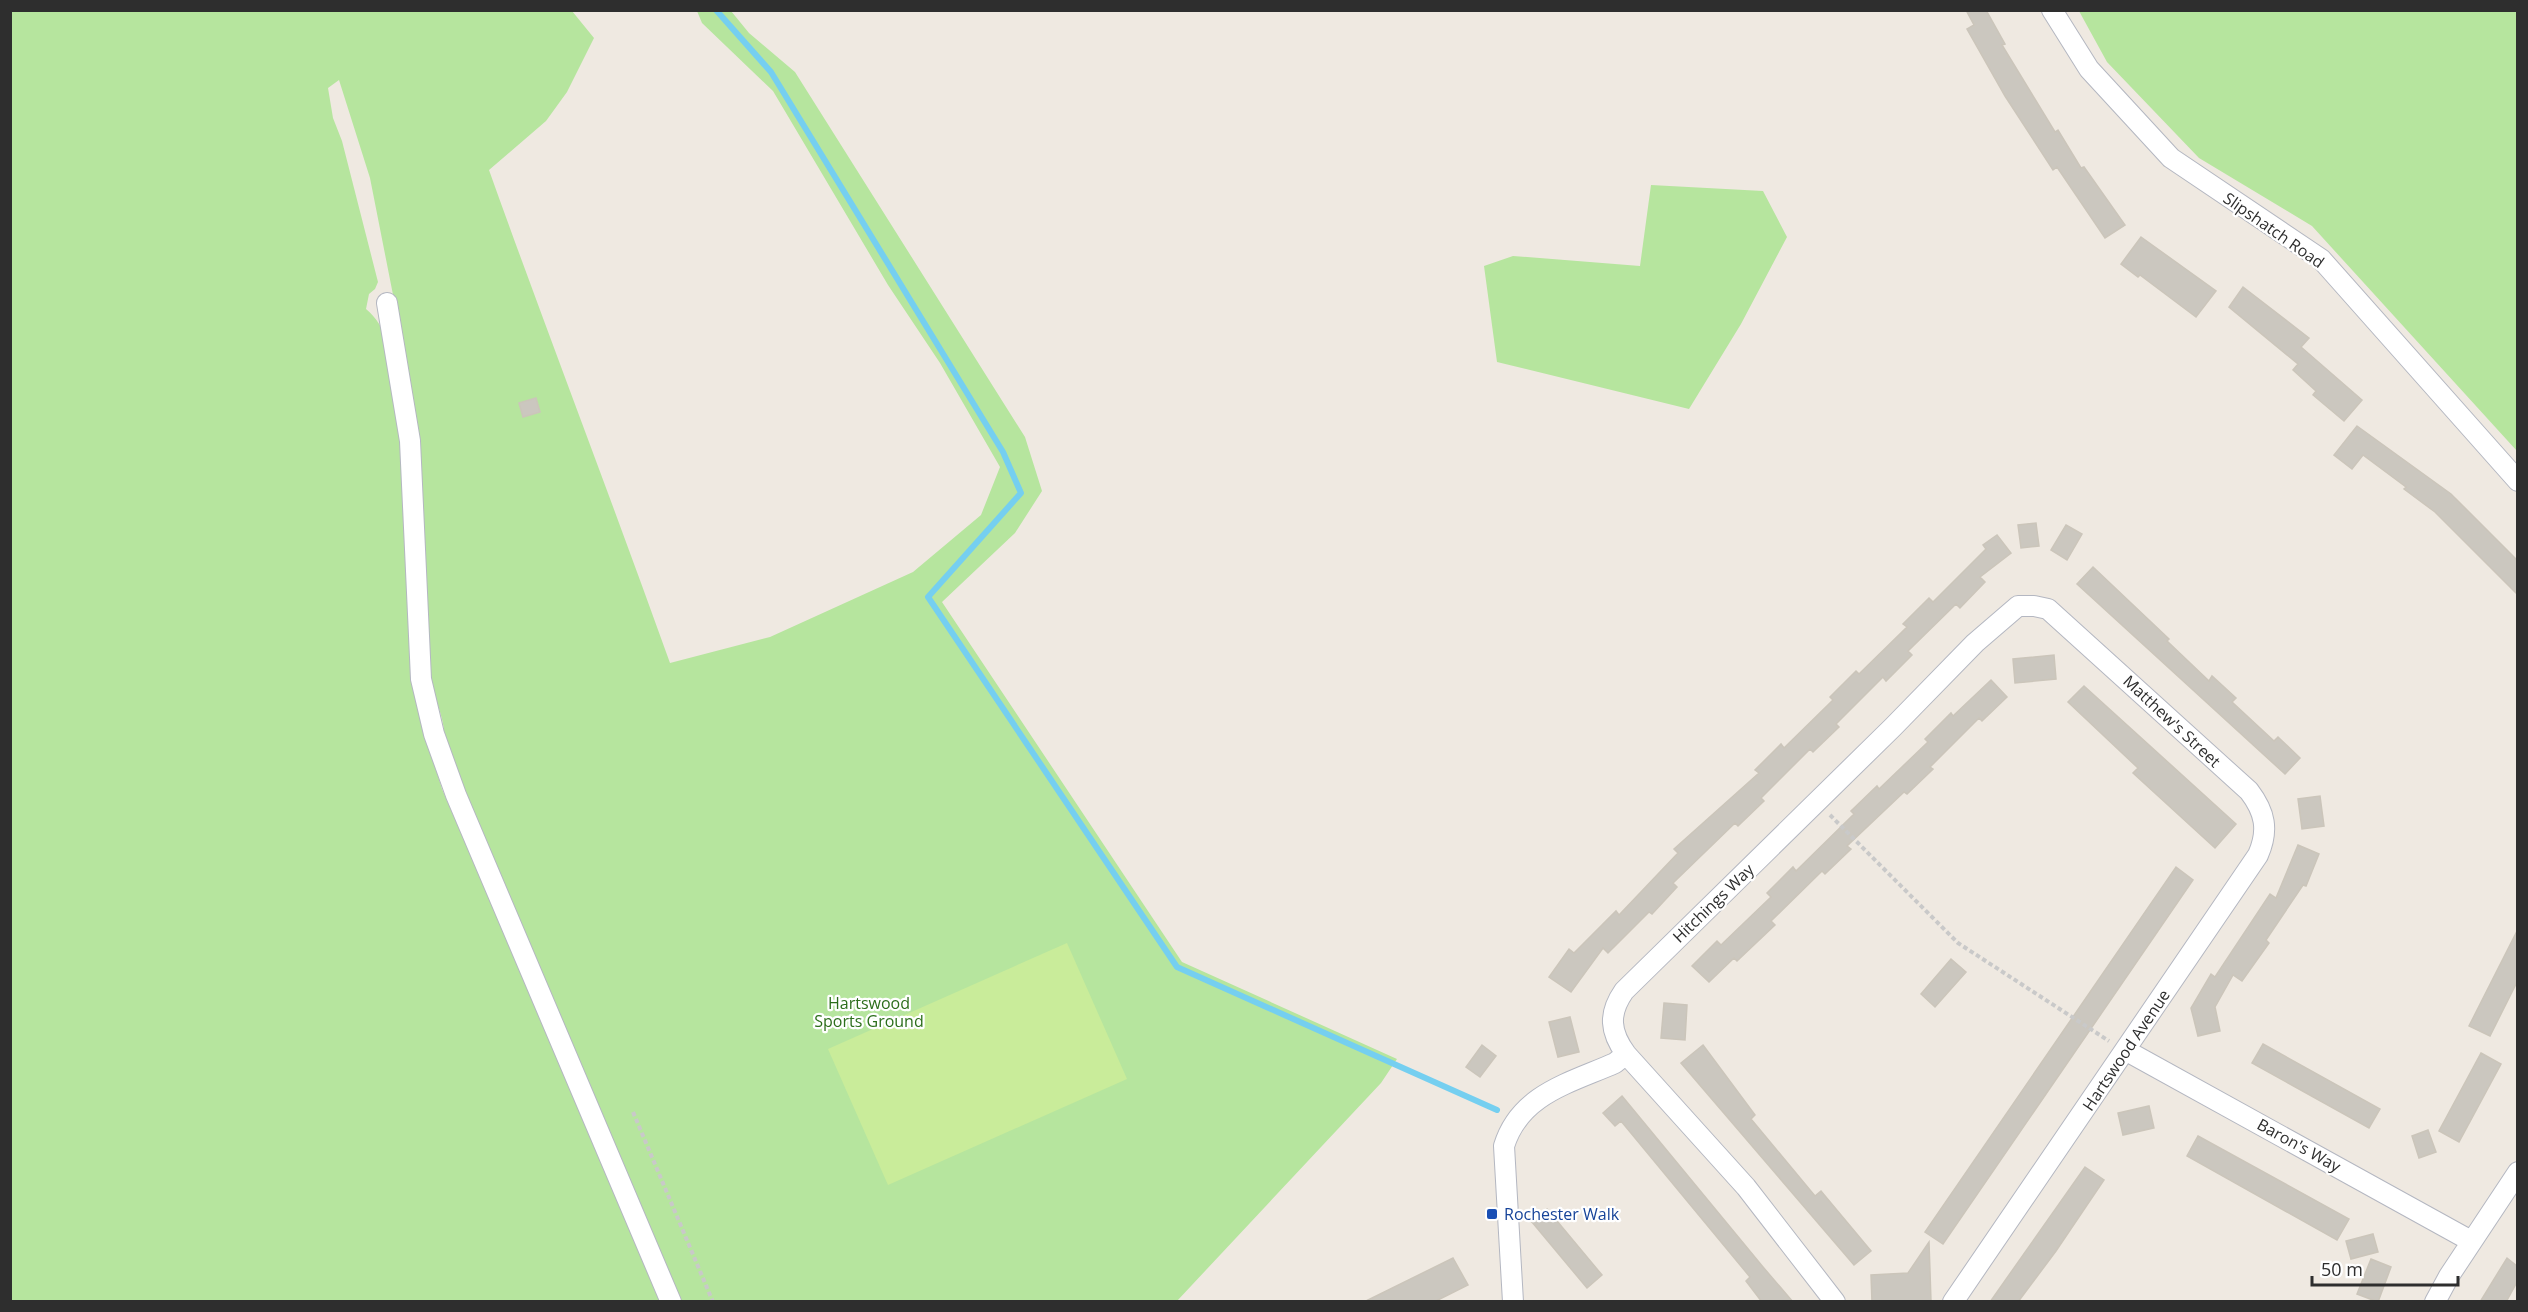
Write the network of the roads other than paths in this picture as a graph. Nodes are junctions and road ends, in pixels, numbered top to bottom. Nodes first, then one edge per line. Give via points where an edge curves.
1 (2052, 10) edge
2 (387, 303) dead end
3 (2517, 481) edge
4 (2096, 651) joint
5 (2249, 791) joint
6 (2125, 1050) junction
7 (1626, 1054) junction
8 (2517, 1172) edge
9 (2471, 1241) junction
10 (671, 1302) edge
11 (1512, 1302) edge
12 (1835, 1302) edge
13 (1953, 1302) edge
14 (2435, 1302) edge

1 - 3 street, Slipshatch Road via 2089,69 2171,158 2320,259
2 - 10 street via 410,441 421,679 434,734 456,795
4 - 5 street, Matthew's Street
4 - 7 street, Hitchings Way via 2048,609 2018,606 1975,643 1624,991 1614,1005 1611,1024
5 - 6 street, Hartswood Avenue via 2259,804 2264,822 2264,842 2258,855
6 - 9 street, Baron's Way
6 - 13 street, Hartswood Avenue
7 - 11 street via 1615,1063 1532,1101 1509,1127 1504,1146
7 - 12 street, Hitchings Way via 1746,1187
8 - 9 street
9 - 14 street

